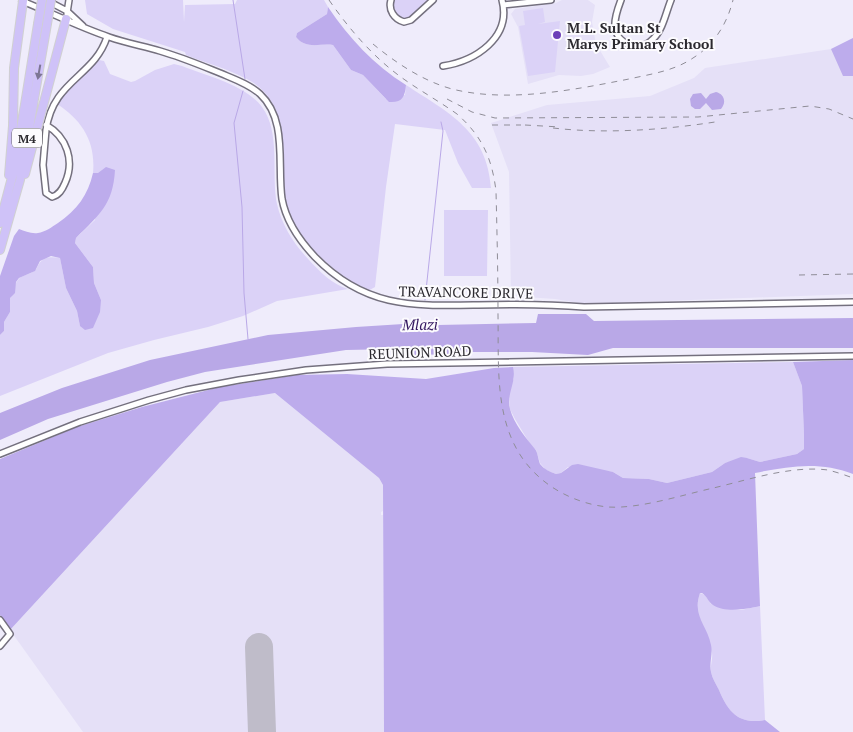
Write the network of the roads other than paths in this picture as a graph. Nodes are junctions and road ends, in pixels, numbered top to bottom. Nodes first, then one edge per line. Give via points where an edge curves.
1 (22, 0) edge
2 (44, 0) edge
3 (51, 0) edge
4 (69, 0) edge
5 (392, 0) edge
6 (433, 0) edge
7 (551, 0) edge
8 (621, 0) edge
9 (671, 0) edge
10 (503, 2) edge
11 (67, 15) junction
12 (107, 36) junction
13 (443, 66) dead end
14 (46, 125) junction
15 (7, 199) junction
16 (0, 223) edge
17 (7, 228) junction
18 (0, 250) edge
19 (853, 302) edge
20 (853, 356) edge
21 (0, 454) edge
22 (0, 620) edge
23 (0, 646) edge

1 - 11 street
1 - 15 highway via 14,68
2 - 11 street
2 - 15 highway, M4, bridge
3 -> 17 highway, M4, bridge via 20,180
4 - 11 street
5 - 6 street via 391,11 404,22 411,20
7 - 10 street
8 - 9 street via 615,28 623,41 636,47 655,38
10 - 13 street via 502,26 493,42 479,54
11 - 12 street, TRAVANCORE DRIVE via 69,21
11 - 17 highway via 30,159
12 - 14 street via 96,58 55,100
12 - 19 street, TRAVANCORE DRIVE via 191,62 243,83 262,96 276,124 282,201 293,229 332,273 354,288 376,297 418,305 550,304 584,307
14 - 14 street via 43,173 46,193 52,197 63,187 69,162 63,141
15 - 16 highway, M4
17 - 18 highway, M4
20 - 21 street, REUNION ROAD via 417,363 306,370 186,390 80,422
22 - 23 street via 10,634

